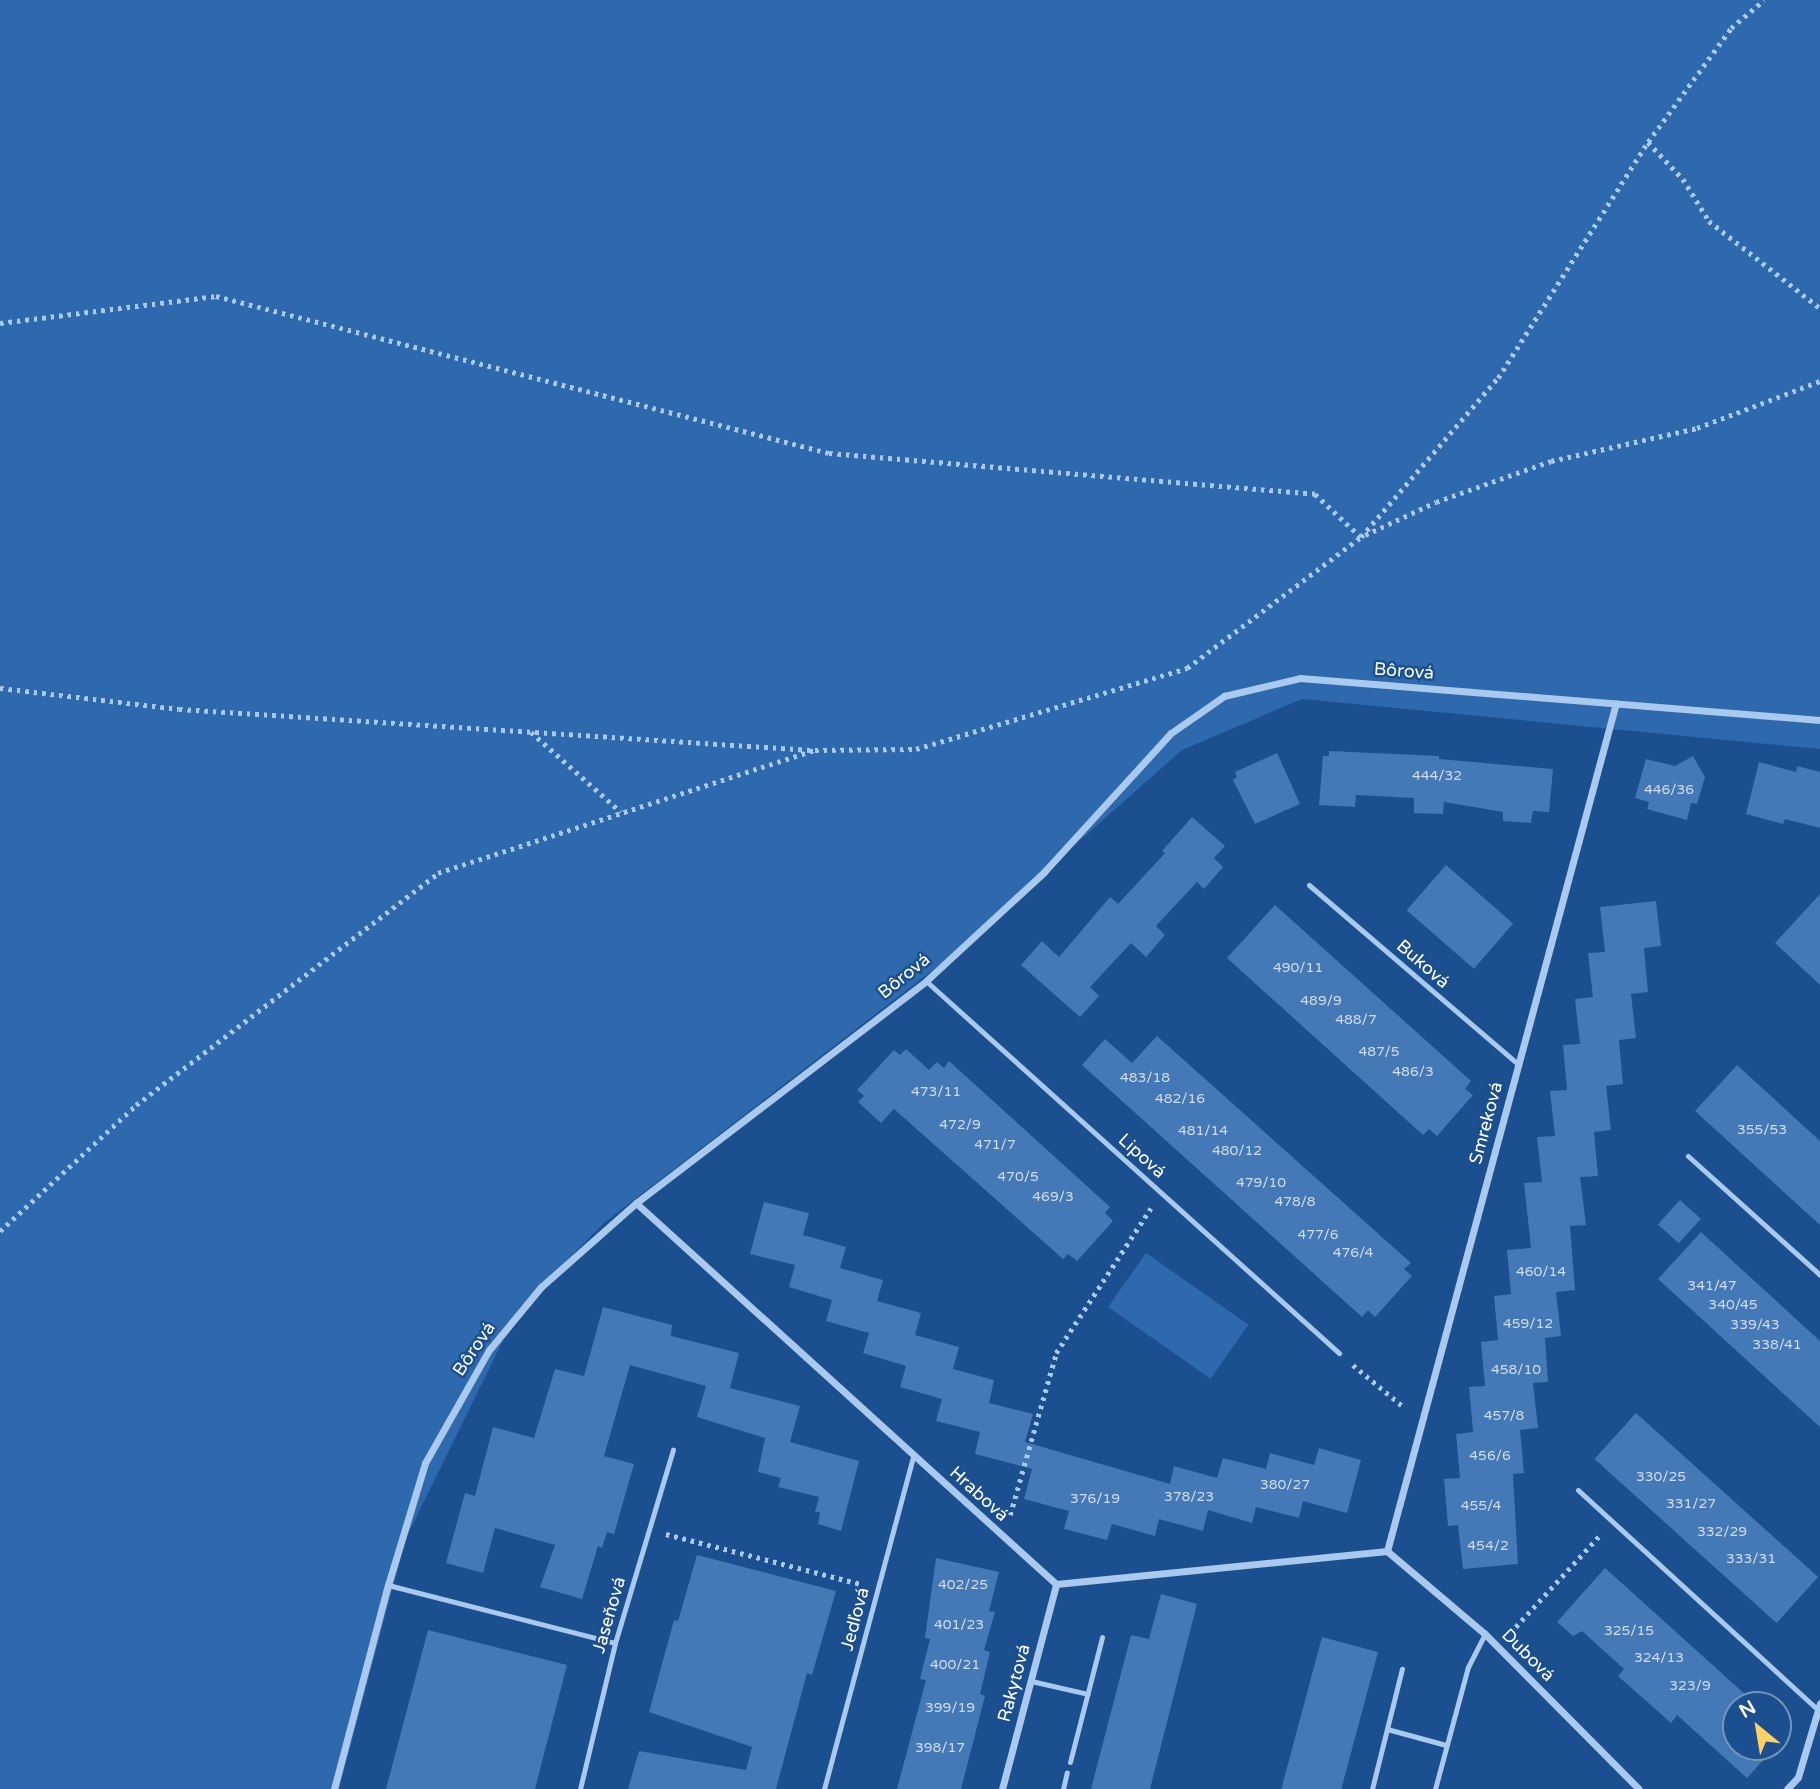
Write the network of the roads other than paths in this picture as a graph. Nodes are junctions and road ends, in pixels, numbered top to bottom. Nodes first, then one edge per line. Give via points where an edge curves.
1 (1616, 703) junction
2 (1820, 720) edge
3 (1309, 885) dead end
4 (926, 981) junction
5 (1518, 1064) junction
6 (1688, 1156) dead end
7 (636, 1203) junction
8 (1820, 1275) edge
9 (1339, 1353) road end
10 (673, 1450) dead end
11 (914, 1456) junction
12 (1578, 1490) dead end
13 (1387, 1551) junction
14 (1056, 1584) junction
15 (388, 1585) junction
16 (1485, 1634) junction
17 (1102, 1637) dead end
18 (615, 1643) junction
19 (1402, 1669) dead end
20 (1031, 1681) junction
21 (1088, 1694) junction
22 (1819, 1707) edge
23 (1387, 1729) junction
24 (1446, 1745) junction
25 (1070, 1762) dead end
26 (1067, 1772) dead end
27 (334, 1789) edge
28 (580, 1789) edge
29 (824, 1789) edge
30 (1002, 1789) edge
31 (1063, 1789) edge
32 (1372, 1789) edge
33 (1434, 1789) edge
34 (1639, 1789) edge
35 (1787, 1789) edge

1 - 2 street, Bôrová
1 - 4 street, Bôrová via 1300,678 1224,696 1171,733 1044,872
1 - 5 street, Smreková
3 - 5 lane, Buková
4 - 7 street, Bôrová
4 - 9 lane, Lipová
5 - 13 street, Smreková
6 - 8 lane
7 - 11 street, Hrabová
7 - 15 street, Bôrová via 541,1287 489,1350 425,1463
10 - 18 lane, Jaseňová
11 - 14 street, Hrabová
11 - 29 lane, Jedľová
12 - 22 lane
13 - 14 street
13 - 16 street, Dubová
14 - 20 street, Rakytová
15 - 18 lane
15 - 27 street, Bôrová
16 - 24 lane via 1468,1667
16 - 34 street, Dubová
17 - 21 lane
18 - 28 lane, Jaseňová
19 - 23 lane
20 - 21 lane
20 - 30 street, Rakytová
21 - 25 lane
22 - 35 street via 1798,1777
23 - 24 lane
23 - 32 lane
24 - 33 lane
26 - 31 lane

